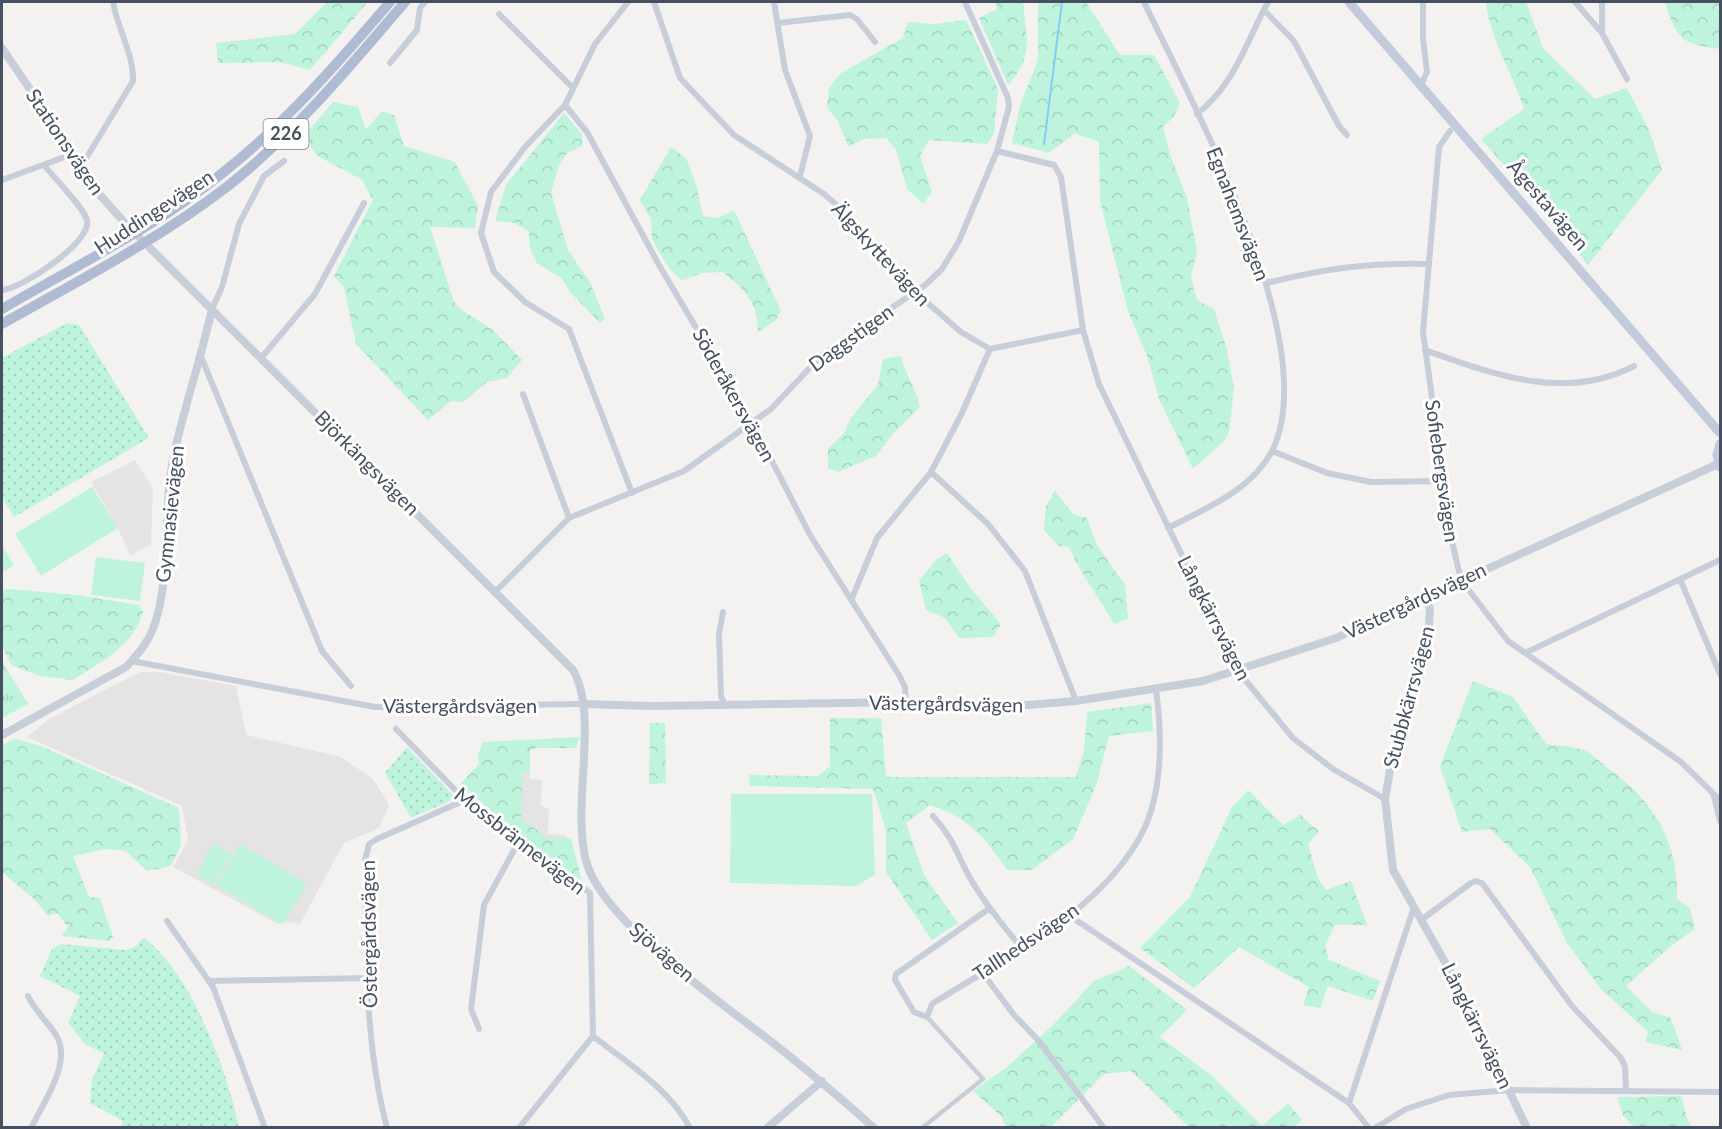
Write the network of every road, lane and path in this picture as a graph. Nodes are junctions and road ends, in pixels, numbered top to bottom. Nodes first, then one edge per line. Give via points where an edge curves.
1 (113, 2) edge
2 (390, 2) edge
3 (405, 2) edge
4 (426, 2) edge
5 (628, 2) edge
6 (654, 2) edge
7 (774, 2) edge
8 (965, 2) edge
9 (1144, 2) edge
10 (1268, 2) edge
11 (1349, 2) edge
12 (1423, 2) edge
13 (1575, 2) edge
14 (1602, 2) edge
15 (1264, 10) junction
16 (499, 14) dead end
17 (778, 23) junction
18 (1602, 33) junction
19 (875, 42) dead end
20 (2, 48) edge
21 (390, 63) dead end
22 (1627, 79) dead end
23 (1421, 85) junction
24 (572, 87) junction
25 (565, 105) junction
26 (1197, 114) junction
27 (1450, 131) dead end
28 (1347, 135) dead end
29 (997, 152) junction
30 (70, 155) junction
31 (284, 161) dead end
32 (44, 165) junction
33 (79, 170) junction
34 (800, 176) junction
35 (2, 180) edge
36 (364, 203) dead end
37 (133, 232) junction
38 (145, 243) junction
39 (1428, 264) junction
40 (1266, 283) junction
41 (2, 290) edge
42 (915, 292) junction
43 (2, 309) edge
44 (212, 309) junction
45 (2, 324) edge
46 (1083, 330) junction
47 (990, 349) junction
48 (1425, 351) junction
49 (262, 357) junction
50 (202, 359) junction
51 (1634, 366) dead end
52 (523, 394) dead end
53 (753, 424) junction
54 (1720, 433) edge
55 (1720, 444) edge
56 (1272, 451) junction
57 (1719, 466) edge
58 (931, 472) junction
59 (1444, 481) junction
60 (632, 493) junction
61 (569, 518) junction
62 (1168, 528) junction
63 (1720, 560) edge
64 (1680, 579) junction
65 (1461, 580) junction
66 (496, 591) junction
67 (1425, 597) junction
68 (852, 598) junction
69 (723, 612) dead end
70 (1525, 653) junction
71 (132, 661) junction
72 (1238, 671) junction
73 (1720, 674) edge
74 (351, 686) dead end
75 (1156, 690) junction
76 (1076, 701) junction
77 (906, 702) junction
78 (724, 703) junction
79 (583, 704) junction
80 (396, 729) dead end
81 (2, 735) edge
82 (1718, 798) edge
83 (1385, 799) junction
84 (465, 800) junction
85 (933, 816) dead end
86 (1720, 821) edge
87 (519, 841) junction
88 (990, 908) junction
89 (1413, 910) junction
90 (1070, 916) junction
91 (1421, 920) junction
92 (167, 921) dead end
93 (1021, 947) junction
94 (982, 972) junction
95 (367, 978) junction
96 (210, 981) junction
97 (28, 996) dead end
98 (927, 1017) junction
99 (479, 1029) dead end
100 (593, 1036) junction
101 (822, 1081) junction
102 (1509, 1090) junction
103 (1626, 1090) junction
104 (1720, 1092) edge
105 (1348, 1103) junction
106 (31, 1128) edge
107 (265, 1128) edge
108 (387, 1128) edge
109 (519, 1128) edge
110 (690, 1128) edge
111 (767, 1128) edge
112 (874, 1128) edge
113 (922, 1128) edge
114 (1104, 1128) edge
115 (1369, 1128) edge
116 (1375, 1128) edge
117 (1527, 1128) edge

1 - 33 street via 134,71 133,81
2 - 37 main road, Huddingevägen / 226 via 272,129 220,175
3 - 38 main road, Huddingevägen / 226 via 283,138 229,185
4 - 21 street via 420,8 417,30
5 - 24 street via 595,44
6 - 34 street, Älgskyttevägen via 680,78 734,135
7 - 17 street
8 - 29 street, Daggstigen via 1008,98
9 - 26 street, Egnahemsvägen
10 - 15 street
11 - 23 main road, Ågestavägen
12 - 23 street via 1427,72
13 - 18 street
14 - 18 street
15 - 26 street via 1232,77
15 - 28 street via 1294,41
16 - 24 street
17 - 19 street via 850,15
17 - 34 street via 784,70 810,136
18 - 22 street
20 - 30 street, Stationsvägen
23 - 54 main road, Ågestavägen
24 - 25 street
25 - 53 street, Söderåkersvägen via 586,132
25 - 60 street via 525,147 491,192 481,233 494,272 525,302 569,329
26 - 40 street, Egnahemsvägen via 1245,220
27 - 39 street, Sofiebergsvägen via 1439,147
29 - 42 street, Daggstigen via 942,269
29 - 46 street, Långkärrsvägen via 1054,165 1061,177
30 - 32 street
30 - 33 street, Stationsvägen
31 - 44 street, Gymnasievägen via 264,176 239,224
32 - 35 street
32 - 41 street via 86,217 87,229 80,241 56,262
33 - 37 street, Stationsvägen
34 - 42 street, Älgskyttevägen via 847,214
36 - 49 street via 315,294
37 - 38 street, Björkängsvägen
37 - 43 main road, Huddingevägen / 226
38 - 44 street, Björkängsvägen
38 - 45 main road, Huddingevägen / 226
39 - 40 street via 1364,264
39 - 48 street, Sofiebergsvägen
40 - 56 street, Egnahemsvägen via 1283,379 1281,413
42 - 47 street, Älgskyttevägen via 961,332
42 - 53 street, Daggstigen via 822,355
44 - 49 street, Björkängsvägen
44 - 50 street, Gymnasievägen
46 - 47 street
46 - 62 street, Långkärrsvägen via 1105,399
47 - 58 street
48 - 51 street via 1522,381 1585,381
48 - 59 street, Sofiebergsvägen
49 - 66 street, Björkängsvägen
50 - 71 street, Gymnasievägen via 172,465 157,616 150,637
50 - 74 street via 322,651
52 - 61 street
53 - 60 street, Daggstigen via 677,475
53 - 68 street, Söderåkersvägen via 810,535
55 - 57 main road
56 - 59 street via 1327,473 1371,482
56 - 62 street, Egnahemsvägen via 1241,488
57 - 65 street, Västergårdsvägen
58 - 68 street via 877,538
58 - 76 street via 988,524 1025,571
59 - 65 street, Sofiebergsvägen
60 - 61 street, Daggstigen
61 - 66 street, Daggstigen
62 - 72 street, Långkärrsvägen
63 - 64 street
64 - 70 street
64 - 73 street
65 - 67 street, Västergårdsvägen
65 - 70 street, Sofiebergsvägen via 1497,629
66 - 79 street, Björkängsvägen via 573,670 582,688
67 - 72 street, Västergårdsvägen via 1336,638
67 - 83 street, Stubbkärrsvägen via 1430,609 1429,625 1393,753
68 - 77 street, Söderåkersvägen via 899,675
69 - 78 street via 719,634
70 - 82 street, Sofiebergsvägen via 1681,762
71 - 79 street, Västergårdsvägen via 375,707
71 - 81 street, Gymnasievägen
72 - 75 street, Västergårdsvägen
72 - 83 street, Långkärrsvägen via 1293,738 1333,769
75 - 76 street, Västergårdsvägen
75 - 90 street, Tallhedsvägen via 1158,778 1144,829 1117,870
76 - 77 street, Västergårdsvägen via 1028,705
77 - 78 street, Västergårdsvägen
78 - 79 street, Västergårdsvägen
79 - 101 street, Sjövägen via 582,839 588,866 601,889 634,931
80 - 84 street, Mossbrännevägen
82 - 86 street
83 - 89 street, Långkärrsvägen via 1393,870
84 - 87 street, Mossbrännevägen
84 - 95 street, Östergårdsvägen via 369,844 365,860
85 - 88 street via 950,835
87 - 99 street via 482,914 471,1009
87 - 100 street, Mossbrännevägen via 590,893
88 - 93 street
88 - 98 street via 896,974 895,981 914,1012
89 - 91 street, Långkärrsvägen
89 - 105 street
90 - 93 street, Tallhedsvägen
90 - 105 street
91 - 102 street, Långkärrsvägen
91 - 103 street via 1471,883 1482,883 1572,1006 1621,1058
92 - 96 street
93 - 94 street, Tallhedsvägen
94 - 98 street, Tallhedsvägen via 932,1004
94 - 114 street
95 - 96 street
95 - 108 street, Östergårdsvägen via 372,1051
96 - 107 street
97 - 106 street via 57,1036 61,1049 61,1063
98 - 113 street via 983,1079
100 - 109 street
100 - 110 street via 647,1078 685,1117
101 - 111 street
101 - 112 street, Sjövägen
102 - 103 street
102 - 116 street via 1437,1097 1406,1109
102 - 117 street, Långkärrsvägen
103 - 104 street
105 - 115 street

